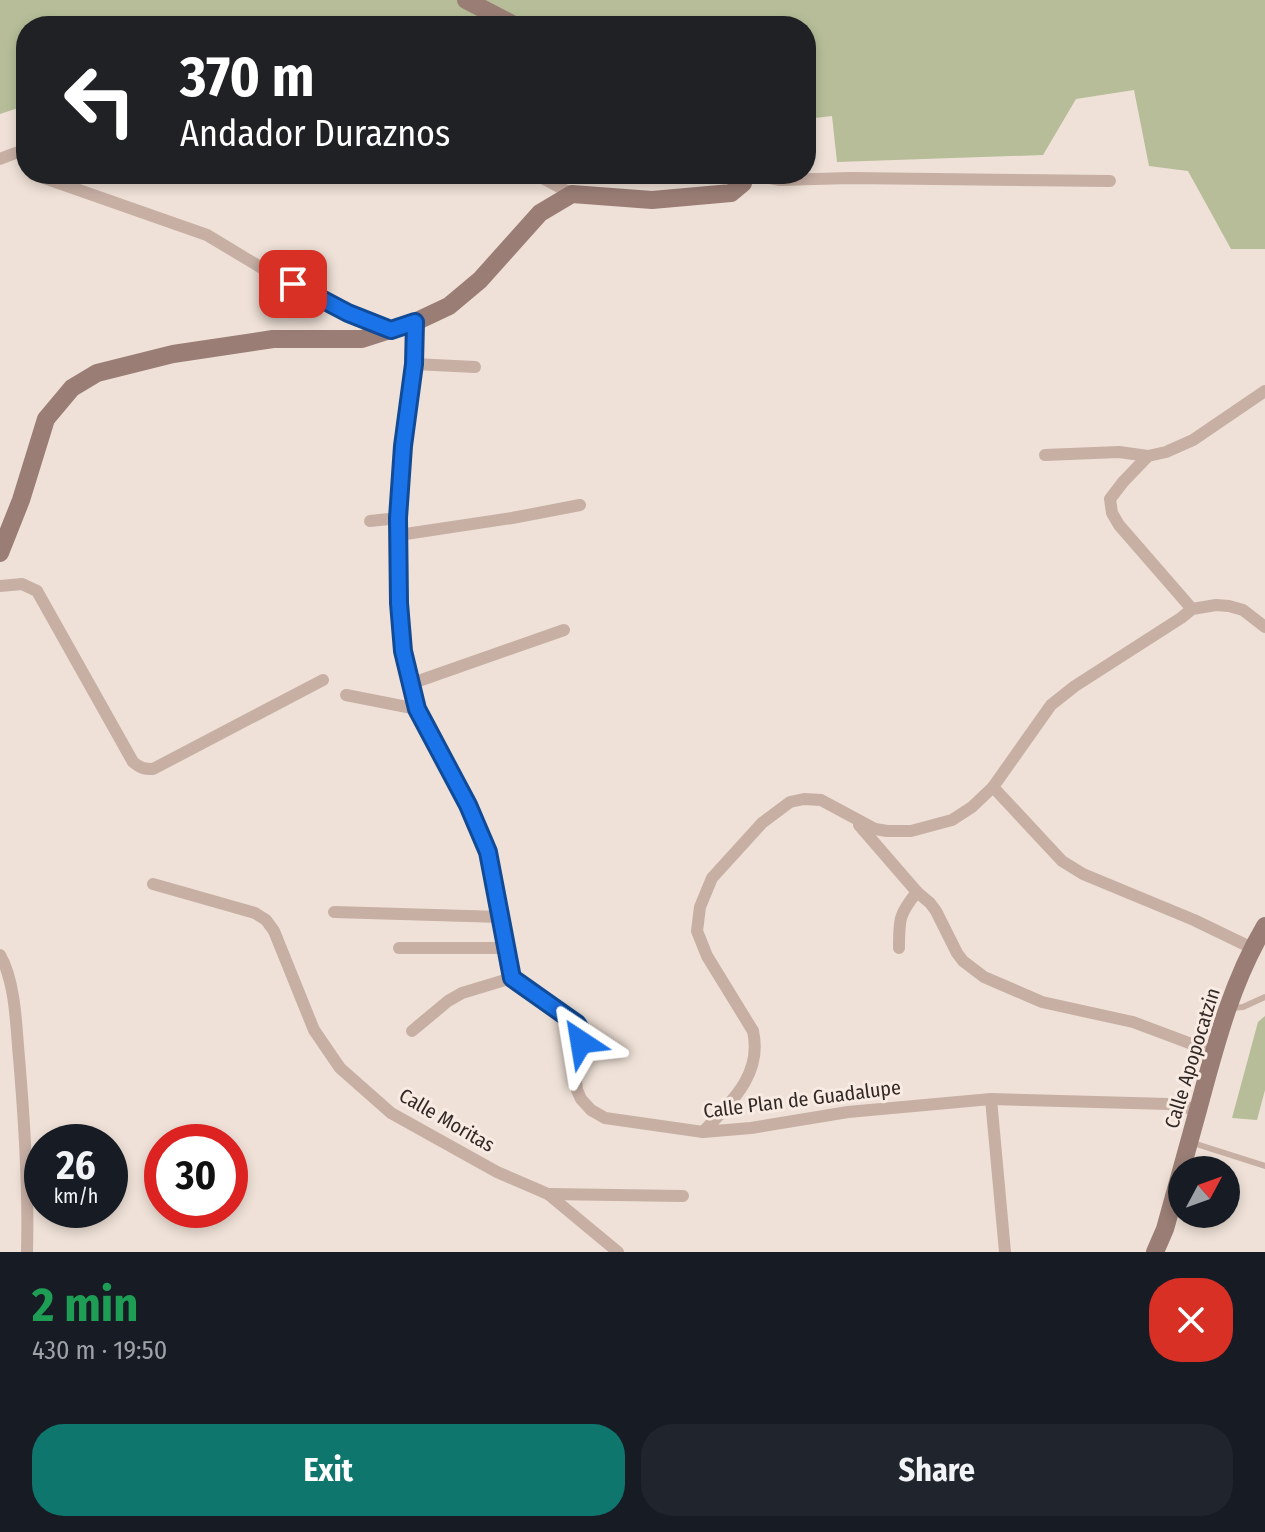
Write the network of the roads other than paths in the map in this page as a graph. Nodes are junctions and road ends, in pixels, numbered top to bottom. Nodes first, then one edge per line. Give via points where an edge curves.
1 (466, 0) edge
2 (497, 16) edge
3 (816, 179) edge
4 (1110, 181) dead end
5 (62, 184) edge
6 (554, 184) edge
7 (742, 184) edge
8 (572, 194) junction
9 (415, 322) junction
10 (391, 330) junction
11 (414, 364) junction
12 (475, 367) dead end
13 (1265, 391) edge
14 (1045, 455) dead end
15 (1148, 456) junction
16 (580, 505) dead end
17 (398, 518) junction
18 (370, 521) dead end
19 (399, 535) junction
20 (0, 553) edge
21 (0, 586) edge
22 (1192, 609) junction
23 (1265, 627) edge
24 (564, 630) dead end
25 (323, 680) dead end
26 (410, 684) junction
27 (346, 695) dead end
28 (417, 709) junction
29 (993, 787) junction
30 (853, 818) junction
31 (153, 884) dead end
32 (917, 892) junction
33 (334, 912) dead end
34 (501, 917) junction
35 (1265, 926) edge
36 (399, 948) dead end
37 (505, 948) junction
38 (899, 948) dead end
39 (1252, 948) junction
40 (0, 955) edge
41 (512, 978) junction
42 (1265, 997) edge
43 (1227, 1009) junction
44 (412, 1031) dead end
45 (1213, 1052) junction
46 (991, 1099) junction
47 (1198, 1110) junction
48 (703, 1132) junction
49 (1189, 1141) junction
50 (1265, 1166) edge
51 (548, 1194) junction
52 (683, 1196) dead end
53 (27, 1252) edge
54 (616, 1252) edge
55 (1005, 1252) edge
56 (1155, 1252) edge

1 - 2 main road
3 - 4 street
5 - 10 street via 207,235 270,273
6 - 8 street
7 - 8 main road via 731,193 652,200
8 - 9 main road via 540,213 462,296
9 - 10 main road
9 - 11 street
10 - 20 main road via 362,339 237,344 97,373 72,388 46,419
11 - 12 street
11 - 17 street
13 - 15 street via 1193,440
14 - 15 street
15 - 22 street via 1110,499 1112,513
16 - 19 street
17 - 18 street
17 - 19 street
19 - 26 street via 399,603
21 - 25 street via 22,584 37,591 139,767 153,769
22 - 23 street via 1229,606
22 - 29 street via 1051,705
24 - 26 street
26 - 28 street
27 - 28 street
28 - 34 street via 488,852
29 - 30 street via 952,820 911,831 875,829
29 - 39 street via 1062,861
30 - 32 street
30 - 48 street via 821,800 790,802 762,823 712,878 697,931 756,1044 746,1081
31 - 51 street, Calle Moritas via 266,920 314,1030 340,1068 391,1113
32 - 38 street via 899,918
32 - 45 street via 936,911 963,961 984,977 1042,1002 1133,1022
33 - 34 street
34 - 37 street
35 - 39 main road, Calle Apopocatzin
36 - 37 street
37 - 41 street
39 - 43 main road, Calle Apopocatzin
40 - 53 street via 16,1016
41 - 44 street via 462,993
41 - 48 street, Calle Plan de Guadalupe via 582,1032 577,1090 591,1110 605,1118
42 - 43 lane
43 - 45 main road, Calle Apopocatzin
45 - 47 main road, Calle Apopocatzin
46 - 47 street, Calle Plan de Guadalupe via 1168,1104
46 - 48 street, Calle Plan de Guadalupe
46 - 55 street
47 - 49 main road, Calle Apopocatzin
49 - 50 lane
49 - 56 main road, Calle Apopocatzin
51 - 52 street
51 - 54 street, Calle Moritas

